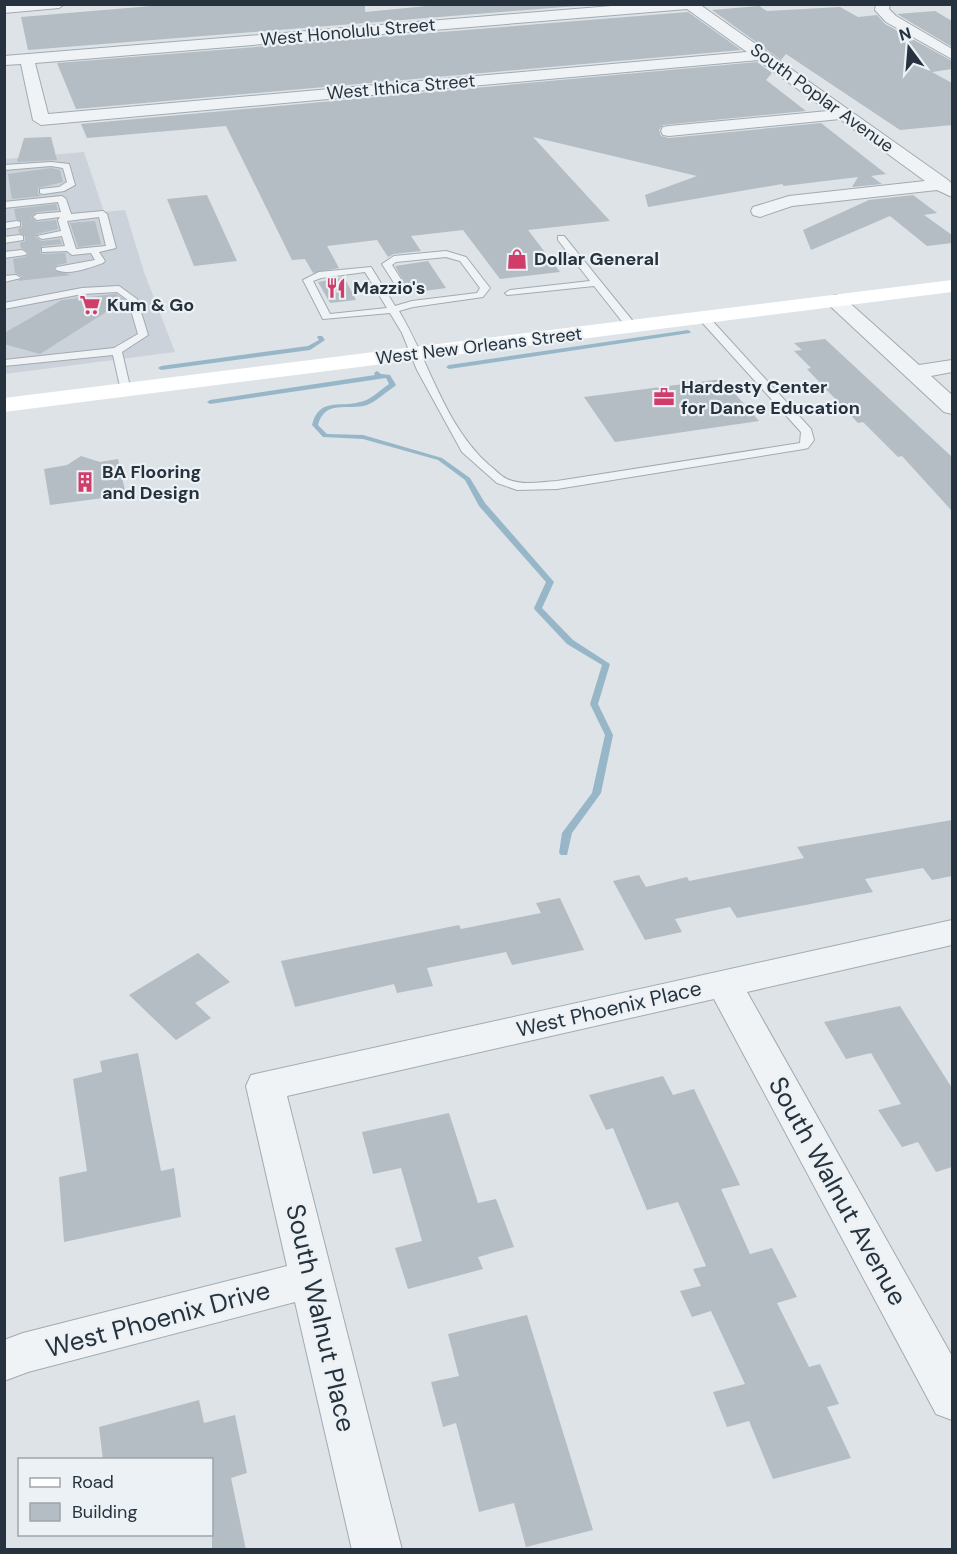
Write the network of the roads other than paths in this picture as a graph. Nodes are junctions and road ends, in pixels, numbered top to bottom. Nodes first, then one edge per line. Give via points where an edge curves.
1 (59, 4) edge
2 (883, 4) edge
3 (37, 5) edge
4 (692, 5) edge
5 (4, 9) edge
6 (761, 55) junction
7 (952, 55) edge
8 (27, 59) junction
9 (4, 61) edge
10 (844, 114) junction
11 (669, 131) dead end
12 (4, 168) edge
13 (947, 188) edge
14 (39, 191) dead end
15 (4, 205) edge
16 (760, 211) dead end
17 (4, 221) edge
18 (4, 226) edge
19 (65, 226) junction
20 (16, 228) edge
21 (40, 229) junction
22 (4, 233) edge
23 (561, 238) dead end
24 (4, 240) edge
25 (4, 245) edge
26 (94, 251) junction
27 (4, 253) edge
28 (60, 268) dead end
29 (13, 272) edge
30 (4, 277) edge
31 (596, 283) junction
32 (399, 284) dead end
33 (952, 286) edge
34 (405, 293) dead end
35 (510, 293) dead end
36 (836, 300) junction
37 (412, 304) junction
38 (4, 306) edge
39 (393, 310) junction
40 (703, 317) junction
41 (632, 327) junction
42 (117, 351) junction
43 (416, 354) junction
44 (4, 363) edge
45 (952, 366) edge
46 (914, 372) junction
47 (126, 391) junction
48 (4, 405) edge
49 (952, 407) edge
50 (952, 933) edge
51 (724, 984) junction
52 (266, 1086) joint
53 (312, 1279) junction
54 (4, 1361) edge
55 (952, 1399) edge
56 (377, 1550) edge

1 - 3 street
2 - 7 street via 882,10 891,19
3 - 5 street
4 - 6 street, South Poplar Avenue
4 - 8 street, West Honolulu Street via 400,22
6 - 8 street, West Ithica Street via 41,120
6 - 10 street, South Poplar Avenue
8 - 9 street, West Honolulu Street
10 - 11 street
10 - 13 street, South Poplar Avenue
12 - 14 lane via 66,166 72,183 61,189
13 - 16 street via 789,201
15 - 19 lane via 62,199
17 - 20 lane
18 - 20 lane
19 - 21 lane
19 - 21 lane
19 - 21 lane
19 - 21 lane
19 - 26 lane via 72,252
19 - 26 lane via 103,214 111,248
20 - 22 lane
20 - 24 lane
20 - 25 lane
20 - 27 lane
23 - 31 lane
26 - 28 lane via 100,261 85,266 86,270
29 - 30 lane
31 - 35 lane
31 - 41 lane
32 - 37 lane via 387,264 446,254 463,259 485,288 480,295
33 - 36 main road, West New Orleans Street
34 - 37 lane
36 - 40 main road, West New Orleans Street
36 - 46 street
37 - 39 lane
38 - 42 lane via 82,291 119,289 132,299 143,335
39 - 39 lane via 368,269 308,280 327,318
39 - 43 lane
40 - 41 main road, West New Orleans Street
40 - 43 lane via 807,431 804,446 556,485 517,486 501,481 466,450
41 - 43 main road, West New Orleans Street
42 - 44 lane
42 - 47 lane
43 - 47 main road, West New Orleans Street
45 - 46 street
46 - 49 street
47 - 48 main road, West New Orleans Street
50 - 51 street, West Phoenix Place
51 - 52 street, West Phoenix Place
51 - 55 street, South Walnut Avenue
52 - 53 street, South Walnut Place
53 - 54 street, West Phoenix Drive
53 - 56 street, South Walnut Place

